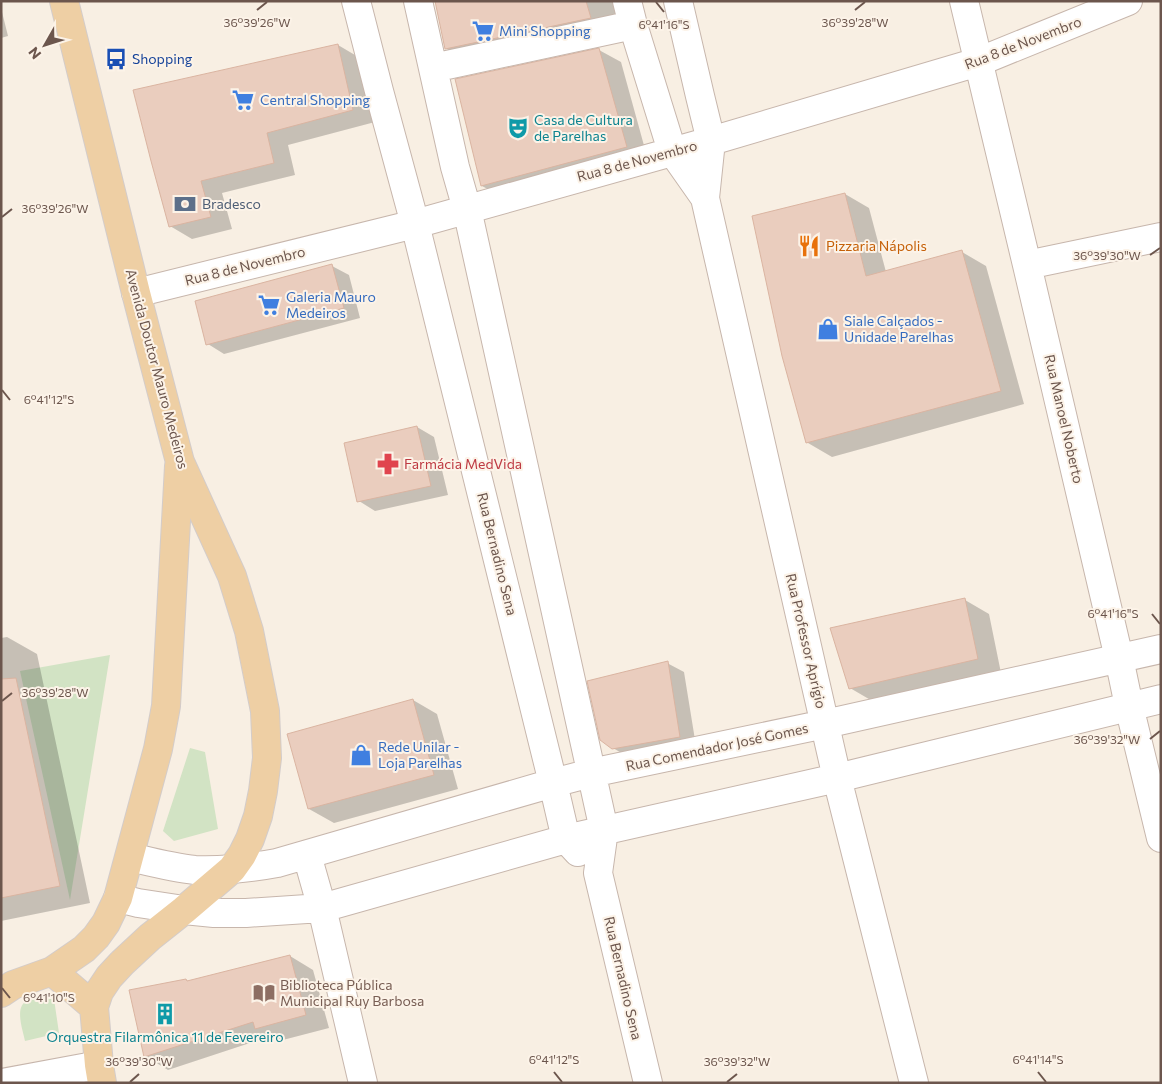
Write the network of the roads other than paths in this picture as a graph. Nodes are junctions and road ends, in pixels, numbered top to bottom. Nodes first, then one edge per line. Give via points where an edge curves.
1 (64, 1) edge
2 (356, 1) edge
3 (361, 1) edge
4 (418, 1) edge
5 (678, 1) edge
6 (964, 1) edge
7 (1128, 1) edge
8 (630, 13) edge
9 (978, 62) junction
10 (434, 68) junction
11 (711, 141) junction
12 (672, 151) junction
13 (705, 198) junction
14 (467, 209) junction
15 (415, 224) junction
16 (1161, 237) edge
17 (1027, 264) junction
18 (136, 293) junction
19 (180, 462) junction
20 (1161, 649) edge
21 (1119, 658) junction
22 (1161, 699) edge
23 (1129, 706) junction
24 (824, 724) junction
25 (591, 773) junction
26 (837, 778) junction
27 (553, 783) junction
28 (604, 830) junction
29 (1161, 838) edge
30 (566, 839) junction
31 (307, 855) junction
32 (130, 857) junction
33 (232, 869) junction
34 (598, 873) junction
35 (118, 898) junction
36 (322, 908) junction
37 (184, 910) junction
38 (52, 971) junction
39 (1, 993) edge
40 (94, 1007) junction
41 (100, 1074) edge
42 (2, 1083) edge
43 (363, 1083) edge
44 (648, 1083) edge
45 (914, 1083) edge

1 - 18 main road, Avenida Doutor Mauro Medeiros
2 - 15 street, Rua Bernadino Sena
3 - 14 street via 402,170 419,196
4 - 10 street, Rua Bernadino Sena
5 - 11 street, Rua Professor Aprígio
6 - 9 street, Rua Manoel Noberto
7 - 9 street, Rua 8 de Novembro
8 - 10 street
8 - 12 street, Rua Professor Aprígio
9 - 11 street, Rua 8 de Novembro
9 - 17 street, Rua Manoel Noberto
10 - 14 street, Rua Bernadino Sena
11 - 12 street, Rua 8 de Novembro
11 - 13 street, Rua Professor Aprígio
12 - 13 street, Rua Professor Aprígio
12 - 14 street, Rua 8 de Novembro
13 - 24 street, Rua Professor Aprígio
14 - 15 street, Rua 8 de Novembro
14 - 25 street, Rua Bernadino Sena
15 - 18 street, Rua 8 de Novembro
15 - 27 street, Rua Bernadino Sena
16 - 17 street
17 - 21 street, Rua Manoel Noberto
18 - 19 main road, Avenida Doutor Mauro Medeiros
19 - 32 main road via 166,706
19 - 33 main road, Avenida Doutor Mauro Medeiros via 232,576 250,631 265,710 268,758 258,816 250,839
20 - 21 street, Rua Comendador José Gomes
21 - 23 street, Rua Manoel Noberto
21 - 24 street, Rua Comendador José Gomes
22 - 23 street
23 - 26 street
23 - 29 street, Rua Manoel Noberto
24 - 25 street, Rua Comendador José Gomes
24 - 26 street, Rua Professor Aprígio
25 - 27 street, Rua Comendador José Gomes
25 - 28 street, Rua Bernadino Sena
26 - 28 street
26 - 45 street, Rua Professor Aprígio
27 - 30 street, Rua Bernadino Sena
27 - 31 street, Rua Comendador José Gomes
28 - 30 street
28 - 34 street, Rua Bernadino Sena
30 - 34 street, Rua Bernadino Sena
30 - 36 street
31 - 33 street, Rua Comendador José Gomes via 263,866
31 - 36 street
32 - 33 street, Rua Comendador José Gomes via 194,870
32 - 35 main road
33 - 37 main road, Avenida Doutor Mauro Medeiros
34 - 44 street, Rua Bernadino Sena
35 - 37 street
35 - 38 main road via 96,937 84,950
36 - 37 street via 246,913
36 - 43 street
37 - 40 main road, Avenida Doutor Mauro Medeiros via 150,937 109,977
38 - 39 main road
38 - 40 main road
40 - 41 main road
41 - 42 street

